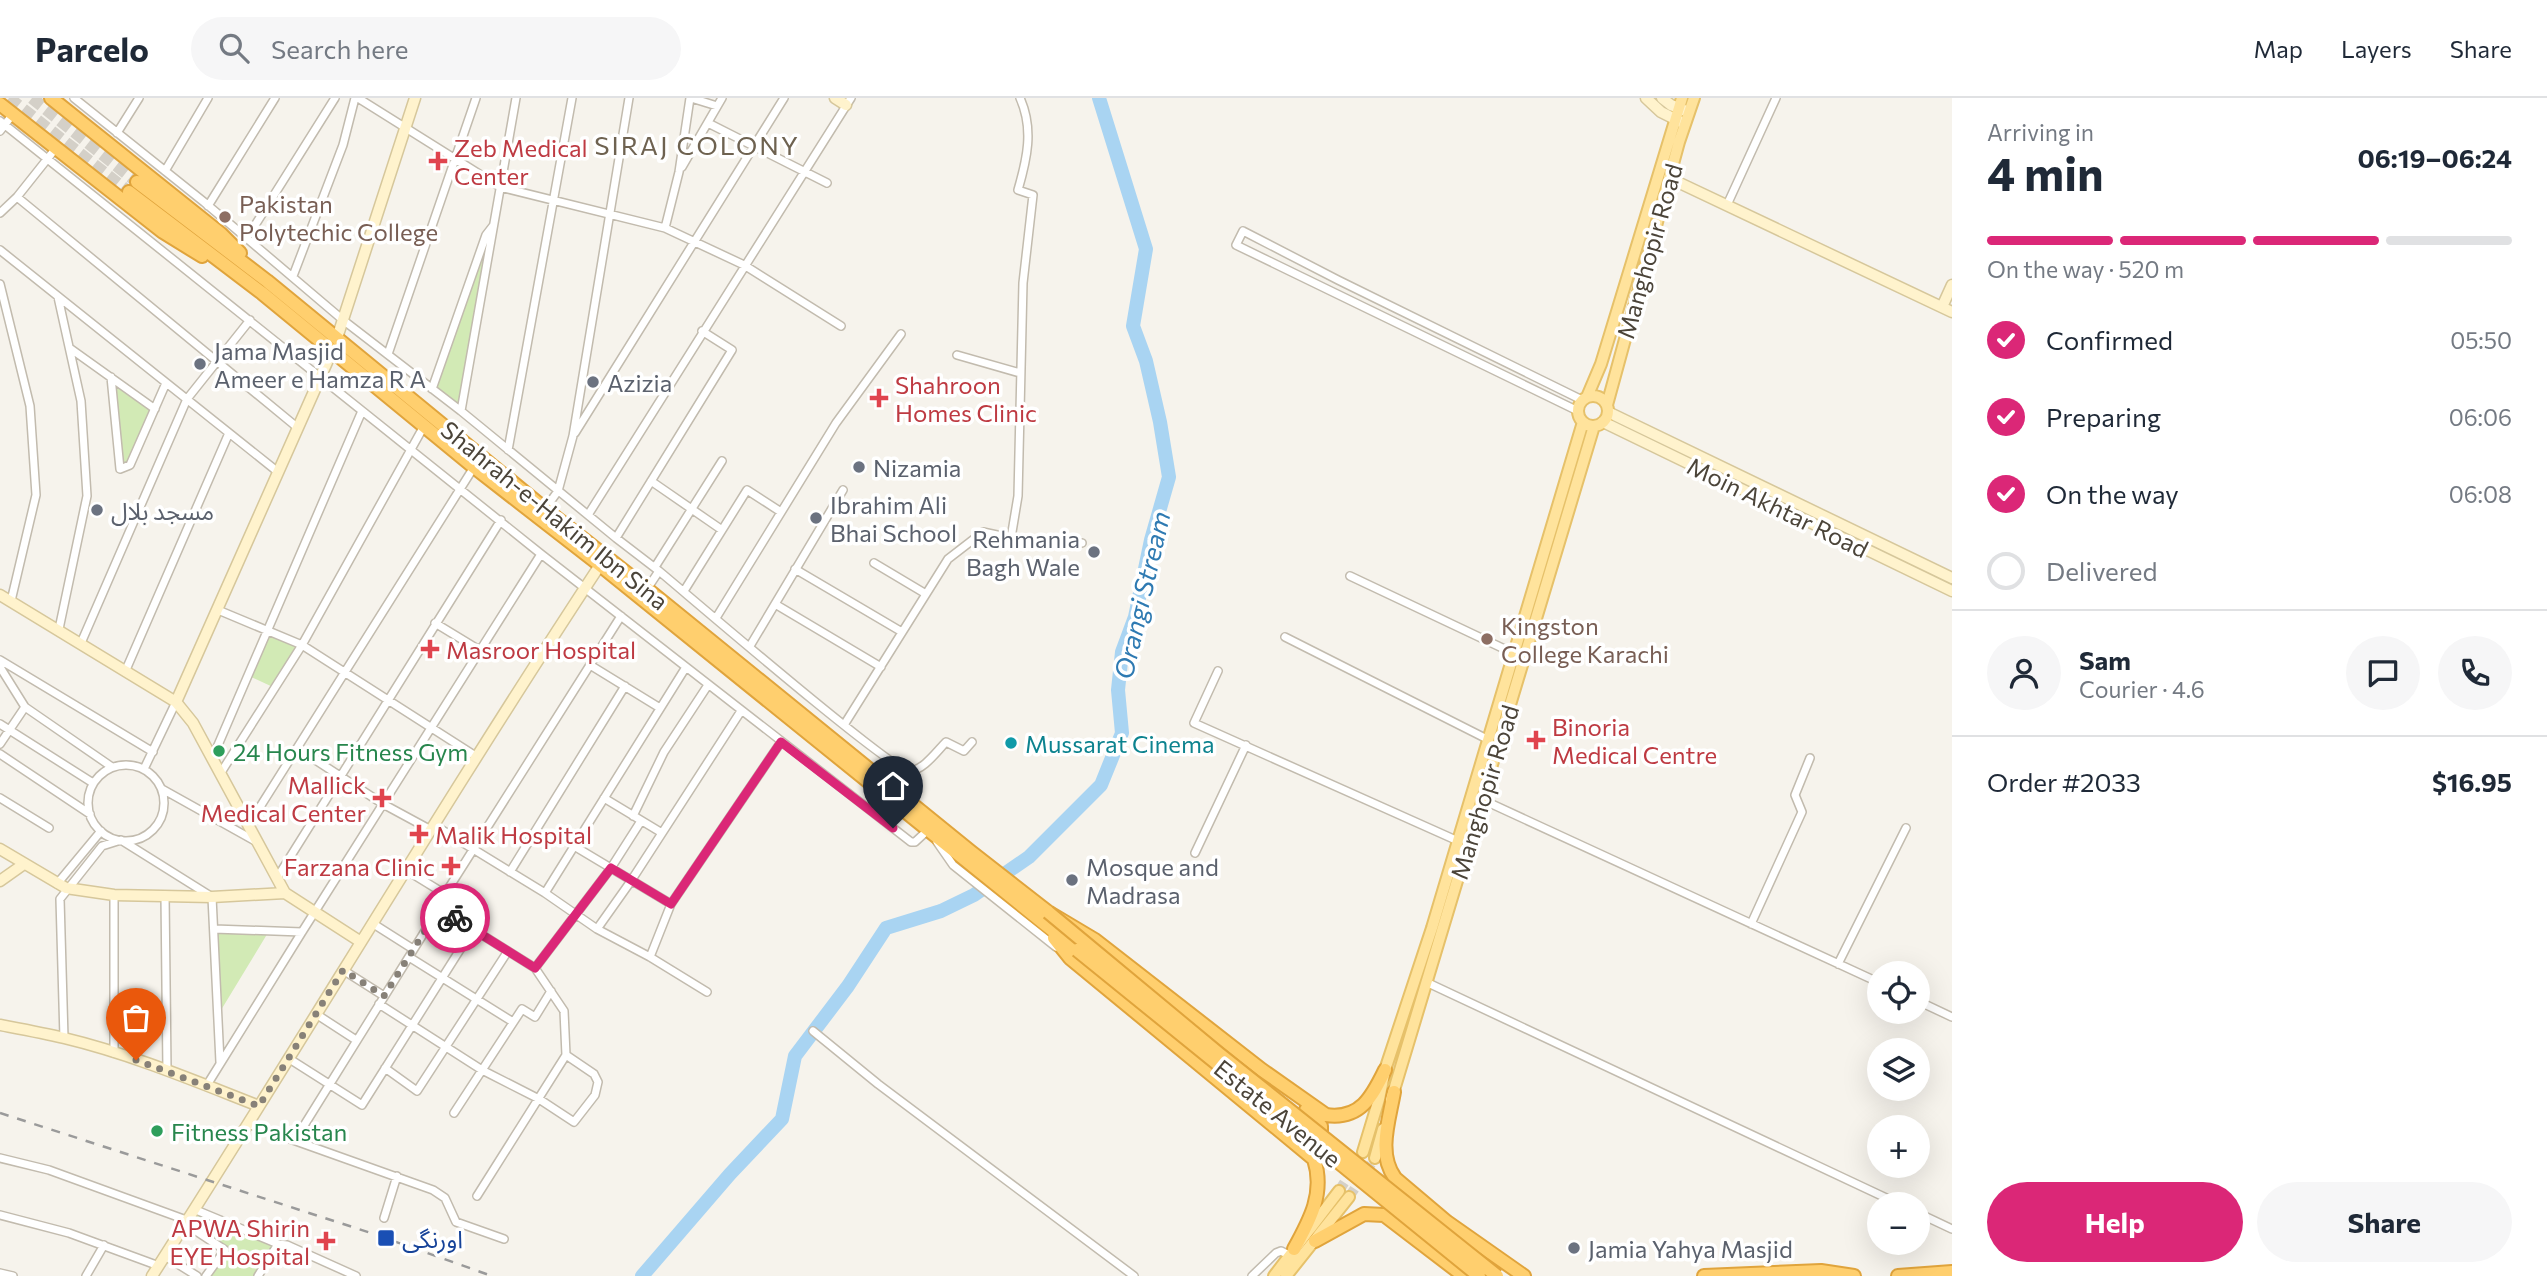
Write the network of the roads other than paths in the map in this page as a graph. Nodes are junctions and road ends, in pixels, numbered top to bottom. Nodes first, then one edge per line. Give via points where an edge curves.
1 (51, 98) edge
2 (139, 98) edge
3 (208, 98) edge
4 (275, 98) edge
5 (335, 98) edge
6 (357, 98) edge
7 (415, 98) edge
8 (476, 98) edge
9 (516, 98) edge
10 (572, 98) edge
11 (629, 98) edge
12 (690, 98) edge
13 (722, 98) edge
14 (784, 98) edge
15 (835, 98) edge
16 (1020, 98) edge
17 (1646, 98) edge
18 (1662, 98) edge
19 (1693, 98) edge
20 (1776, 98) edge
21 (76, 99) edge
22 (848, 102) edge
23 (0, 104) edge
24 (717, 106) junction
25 (1683, 106) edge
26 (13, 114) junction
27 (1680, 122) junction
28 (708, 123) junction
29 (2, 126) edge
30 (405, 128) junction
31 (117, 133) junction
32 (752, 146) junction
33 (52, 153) junction
34 (455, 160) junction
35 (165, 172) junction
36 (678, 172) junction
37 (803, 172) junction
38 (1670, 178) junction
39 (827, 183) dead end
40 (133, 187) tunnel mouth
41 (500, 187) junction
42 (17, 197) junction
43 (553, 201) junction
44 (1727, 205) junction
45 (208, 206) junction
46 (0, 214) edge
47 (610, 215) junction
48 (495, 223) junction
49 (665, 228) junction
50 (247, 238) junction
51 (694, 242) junction
52 (0, 250) edge
53 (744, 265) junction
54 (293, 276) junction
55 (1338, 280) junction
56 (0, 284) edge
57 (1952, 285) edge
58 (265, 287) junction
59 (1332, 292) junction
60 (58, 297) junction
61 (1947, 310) edge
62 (250, 320) junction
63 (343, 320) junction
64 (841, 326) dead end
65 (702, 331) junction
66 (901, 334) dead end
67 (337, 338) junction
68 (71, 349) junction
69 (332, 351) junction
70 (388, 354) junction
71 (957, 355) dead end
72 (218, 361) junction
73 (1599, 369) junction
74 (1020, 373) junction
75 (321, 376) junction
76 (1615, 376) junction
77 (111, 377) junction
78 (166, 383) junction
79 (432, 389) junction
80 (187, 399) junction
81 (1582, 402) junction
82 (155, 410) junction
83 (362, 411) junction
84 (461, 411) junction
85 (1599, 417) junction
86 (424, 426) junction
87 (299, 428) junction
88 (229, 433) junction
89 (573, 436) junction
90 (412, 450) junction
91 (508, 450) junction
92 (722, 461) dead end
93 (474, 467) junction
94 (278, 472) junction
95 (651, 481) junction
96 (461, 488) junction
97 (843, 490) dead end
98 (558, 491) junction
99 (545, 509) junction
100 (692, 509) junction
101 (781, 512) junction
102 (588, 515) junction
103 (501, 520) junction
104 (1834, 520) junction
105 (722, 530) junction
106 (1828, 531) junction
107 (616, 538) junction
108 (1011, 538) junction
109 (1082, 543) dead end
110 (541, 554) junction
111 (874, 563) dead end
112 (600, 565) junction
113 (657, 569) junction
114 (795, 569) junction
115 (1350, 576) dead end
116 (1952, 578) edge
117 (585, 588) junction
118 (648, 589) junction
119 (684, 591) junction
120 (1952, 591) edge
121 (0, 594) edge
122 (926, 594) junction
123 (11, 601) junction
124 (775, 604) junction
125 (218, 610) junction
126 (621, 616) junction
127 (716, 618) junction
128 (435, 623) junction
129 (59, 629) junction
130 (266, 631) junction
131 (902, 632) junction
132 (1285, 637) dead end
133 (81, 643) junction
134 (302, 646) junction
135 (750, 646) junction
136 (481, 651) junction
137 (1515, 653) junction
138 (0, 660) edge
139 (590, 665) junction
140 (0, 667) edge
141 (686, 667) junction
142 (881, 667) junction
143 (1219, 671) dead end
144 (125, 672) junction
145 (344, 672) junction
146 (708, 685) junction
147 (625, 686) junction
148 (387, 699) junction
149 (176, 702) junction
150 (25, 707) junction
151 (660, 708) junction
152 (741, 711) junction
153 (0, 716) edge
154 (844, 725) junction
155 (0, 726) edge
156 (432, 728) junction
157 (9, 730) junction
158 (1489, 740) junction
159 (781, 742) junction
160 (972, 742) dead end
161 (0, 744) edge
162 (1246, 745) junction
163 (297, 748) junction
164 (153, 752) junction
165 (0, 754) edge
166 (477, 757) junction
167 (1810, 758) dead end
168 (212, 759) junction
169 (112, 767) junction
170 (144, 769) junction
171 (220, 774) junction
172 (340, 777) junction
173 (93, 783) junction
174 (162, 789) junction
175 (0, 797) edge
176 (604, 798) junction
177 (1483, 800) junction
178 (383, 804) junction
179 (90, 814) junction
180 (633, 816) junction
181 (641, 821) junction
182 (247, 825) junction
183 (49, 828) dead end
184 (433, 828) junction
185 (927, 828) junction
186 (1906, 828) dead end
187 (101, 831) junction
188 (662, 833) junction
189 (121, 841) junction
190 (255, 841) junction
191 (1458, 841) junction
192 (574, 846) junction
193 (0, 849) edge
194 (474, 849) junction
195 (1195, 853) dead end
196 (967, 855) junction
197 (24, 864) junction
198 (611, 868) junction
199 (406, 870) junction
200 (510, 872) junction
201 (277, 878) junction
202 (0, 881) edge
203 (632, 881) junction
204 (62, 886) junction
205 (285, 893) junction
206 (545, 893) junction
207 (445, 894) junction
208 (114, 895) junction
209 (165, 895) junction
210 (212, 897) junction
211 (671, 904) junction
212 (444, 911) junction
213 (316, 913) junction
214 (576, 915) junction
215 (1045, 917) junction
216 (372, 923) junction
217 (1751, 924) junction
218 (214, 929) junction
219 (473, 929) junction
220 (597, 929) junction
221 (302, 932) junction
222 (361, 942) junction
223 (508, 951) junction
224 (411, 953) junction
225 (1074, 954) junction
226 (650, 957) junction
227 (1838, 964) junction
228 (535, 968) junction
229 (343, 970) junction
230 (1867, 977) edge
231 (443, 978) junction
232 (1426, 982) junction
233 (551, 991) junction
234 (707, 992) dead end
235 (384, 996) junction
236 (478, 1000) junction
237 (379, 1004) junction
238 (1930, 1007) edge
239 (316, 1014) junction
240 (1952, 1017) edge
241 (513, 1022) junction
242 (0, 1025) edge
243 (412, 1026) junction
244 (813, 1031) dead end
245 (64, 1038) junction
246 (356, 1040) junction
247 (447, 1048) junction
248 (114, 1053) junction
249 (566, 1055) junction
250 (288, 1058) junction
251 (220, 1065) junction
252 (385, 1068) junction
253 (167, 1070) junction
254 (482, 1070) junction
255 (1262, 1070) junction
256 (1385, 1070) junction
257 (329, 1084) junction
258 (207, 1085) junction
259 (1394, 1092) junction
260 (539, 1100) junction
261 (259, 1106) junction
262 (454, 1114) dead end
263 (248, 1124) junction
264 (295, 1140) junction
265 (1294, 1140) junction
266 (1363, 1152) tunnel mouth
267 (0, 1158) edge
268 (1375, 1158) tunnel mouth
269 (397, 1176) junction
270 (1339, 1191) tunnel mouth
271 (1873, 1192) edge
272 (477, 1196) dead end
273 (1349, 1197) tunnel mouth
274 (195, 1210) junction
275 (0, 1215) edge
276 (384, 1218) dead end
277 (1930, 1219) edge
278 (1447, 1222) junction
279 (188, 1223) junction
280 (1952, 1229) edge
281 (504, 1239) dead end
282 (1315, 1241) junction
283 (278, 1244) junction
284 (104, 1245) junction
285 (1292, 1252) junction
286 (162, 1261) junction
287 (1950, 1271) edge
288 (0, 1273) edge
289 (13, 1276) edge
290 (86, 1276) edge
291 (152, 1276) edge
292 (197, 1276) edge
293 (206, 1276) edge
294 (258, 1276) edge
295 (356, 1276) edge
296 (1133, 1276) edge
297 (1252, 1276) edge
298 (1273, 1276) edge
299 (1286, 1276) edge
300 (1464, 1276) edge
301 (1479, 1276) edge
302 (1497, 1276) edge
303 (1524, 1276) edge
304 (1704, 1276) edge
305 (1854, 1276) edge
306 (1898, 1276) edge

1 - 58 highway via 221,233
2 - 31 street
3 - 35 street
4 - 45 street
5 - 50 street
6 - 30 street
6 - 54 street
7 - 30 street
8 - 34 street
9 - 41 street
10 - 43 street
11 - 47 street
12 - 24 street
12 - 36 street
13 - 24 street
14 - 32 street
15 - 22 street
16 - 74 street via 1029,129 1018,190 1033,195 1023,283
17 - 27 street
18 - 25 street
19 - 25 main road, Manghopir Road
20 - 44 street
21 - 31 street
22 - 37 street
23 - 26 highway
24 - 28 street
25 - 27 main road, Manghopir Road
26 - 29 street
26 - 33 highway
27 - 38 main road, Manghopir Road
27 - 73 main road, Manghopir Road
28 - 32 street
28 - 36 street
29 - 33 street
30 - 34 street
30 - 63 street
31 - 35 street
32 - 37 street
32 - 51 street
33 - 42 street
33 - 58 highway via 163,232
33 - 62 street
34 - 41 street
34 - 70 street
35 - 45 street
36 - 49 street
37 - 39 street
37 - 53 street
38 - 44 street
38 - 76 main road, Manghopir Road
40 - 58 highway, Shahrah-e-Hakim Ibn Sina
41 - 43 street
41 - 48 street
42 - 46 street
42 - 72 street
43 - 47 street
43 - 91 street
44 - 61 street
45 - 50 street
47 - 49 street
47 - 89 street
48 - 79 street via 486,235
48 - 84 street
49 - 51 street
50 - 54 street
51 - 53 street
51 - 89 street
52 - 60 street
53 - 64 street
53 - 65 street
54 - 63 street
55 - 59 street
55 - 59 street via 1243,231 1236,245
55 - 81 street
56 - 123 street via 30,406 36,495
57 - 61 street
58 - 67 highway, Shahrah-e-Hakim Ibn Sina
58 - 69 highway, Shahrah-e-Hakim Ibn Sina
59 - 81 street
60 - 68 street
60 - 78 street
62 - 72 street
62 - 75 street
63 - 67 street
63 - 70 street
65 - 95 street via 732,349
65 - 102 street
66 - 101 street via 836,423
67 - 99 highway, Shahrah-e-Hakim Ibn Sina
68 - 77 street
68 - 129 street via 81,401 87,496
69 - 75 street
69 - 86 highway, Shahrah-e-Hakim Ibn Sina
70 - 79 street
71 - 74 street
72 - 80 street
72 - 87 street
73 - 76 main road via 1605,379
73 - 81 main road, Manghopir Road
74 - 108 street via 1018,496
75 - 83 street
75 - 87 street
76 - 85 main road, Manghopir Road
77 - 82 street
77 - 82 street via 120,470 130,465
78 - 80 street
78 - 82 street
79 - 84 street
80 - 88 street
80 - 133 street
81 - 85 main road
81 - 85 main road via 1599,397
83 - 90 street
83 - 130 street
84 - 91 street
85 - 104 street, Moin Akhtar Road
85 - 106 street, Moin Akhtar Road
85 - 137 main road
85 - 177 main road, Manghopir Road
86 - 90 street
86 - 93 highway, Shahrah-e-Hakim Ibn Sina
87 - 94 street
88 - 94 street
88 - 144 street
89 - 98 street
90 - 96 street
90 - 134 street
91 - 98 street
92 - 100 street
93 - 96 street
93 - 112 highway, Shahrah-e-Hakim Ibn Sina
94 - 125 street
95 - 100 street
95 - 107 street
96 - 103 street
96 - 145 street
97 - 114 street
98 - 99 street
98 - 102 street
99 - 118 highway, Shahrah-e-Hakim Ibn Sina
100 - 105 street
100 - 113 street
101 - 105 street via 747,490
101 - 127 street
102 - 107 street
103 - 110 street
103 - 128 street
104 - 106 street
104 - 116 street, Moin Akhtar Road
105 - 119 street
106 - 120 street, Moin Akhtar Road
107 - 113 street
108 - 109 street
108 - 122 street via 984,532 948,559
110 - 117 street
110 - 136 street
111 - 122 street
112 - 117 street
112 - 185 highway, Shahrah-e-Hakim Ibn Sina
113 - 118 street
113 - 119 street
114 - 124 street
114 - 131 street
115 - 137 street
117 - 126 street
117 - 166 street
118 - 196 highway, Shahrah-e-Hakim Ibn Sina
119 - 127 street
121 - 123 street
122 - 131 street
123 - 129 street
124 - 135 street
124 - 142 street
125 - 130 street
125 - 149 street
126 - 139 street
126 - 141 street
127 - 135 street
128 - 136 street
128 - 148 street
129 - 133 street
130 - 134 street
130 - 168 street
131 - 142 street
132 - 158 street
133 - 144 street
134 - 145 street
134 - 171 street
135 - 154 street
136 - 156 street
137 - 158 main road
138 - 164 street
139 - 147 street
139 - 194 street
140 - 150 street
141 - 146 street
141 - 151 street
142 - 154 street
143 - 162 street via 1194,723
144 - 149 street
145 - 148 street
145 - 163 street
146 - 152 street
146 - 180 street via 664,752
147 - 151 street
147 - 200 street
148 - 156 street
148 - 172 street
149 - 164 street
149 - 168 street
150 - 157 street
150 - 169 street
151 - 176 street
152 - 159 street
152 - 188 street
153 - 157 street
154 - 160 street via 908,771 930,759 946,742 964,751
155 - 157 street
156 - 166 street
156 - 178 street
157 - 161 street
157 - 173 street
158 - 191 main road
159 - 185 street via 911,842
159 - 211 street
162 - 191 street
162 - 195 street
163 - 172 street
163 - 182 street
164 - 170 street
165 - 179 street
166 - 184 street
167 - 217 street via 1796,796 1802,812
168 - 171 street
169 - 170 street
169 - 173 street
170 - 174 street
171 - 182 street
172 - 178 street
172 - 201 street
173 - 179 street
174 - 189 street via 164,805 154,829 135,840
174 - 190 street
175 - 183 street
176 - 180 street
176 - 192 street
177 - 217 street
177 - 232 main road, Manghopir Road
178 - 184 street
178 - 213 street
179 - 187 street
180 - 181 street
181 - 188 street
181 - 198 street
182 - 190 street
184 - 194 street
184 - 199 street
185 - 196 highway, Shahrah-e-Hakim Ibn Sina
185 - 225 street via 953,865
186 - 227 street
187 - 189 street
187 - 204 street
188 - 203 street
189 - 204 street via 102,846
189 - 210 street
190 - 201 street
191 - 256 main road
192 - 198 street
192 - 206 street
193 - 197 street
194 - 200 street
194 - 207 street
196 - 215 highway
197 - 202 street
197 - 204 street
198 - 203 street
198 - 214 street
199 - 207 street
199 - 216 street
200 - 206 street
201 - 205 street
203 - 211 street
203 - 220 street
204 - 208 street
204 - 245 street
205 - 210 street
205 - 213 street
206 - 214 street
207 - 212 street
208 - 209 street
208 - 248 street
209 - 210 street
209 - 253 street
210 - 218 street
211 - 226 street
212 - 219 street
212 - 224 street via 435,915
213 - 221 street
213 - 222 street
214 - 220 street
214 - 228 street
215 - 225 highway
215 - 255 highway via 1095,940
215 - 302 highway, bridge
216 - 222 street
216 - 224 street
217 - 227 street
218 - 221 street
218 - 251 street
219 - 223 street
219 - 231 street
220 - 226 street
221 - 251 street
222 - 229 street
223 - 228 street
223 - 236 street
224 - 231 street
224 - 235 street
225 - 265 highway
225 - 301 highway, Estate Avenue, bridge
226 - 234 street
227 - 230 street
228 - 233 street
229 - 235 street
229 - 239 street
231 - 236 street
231 - 243 street
232 - 259 main road, Manghopir Road
232 - 271 street
233 - 241 street via 535,1017 522,1009
233 - 249 street via 564,1011
235 - 237 street
236 - 241 street
236 - 247 street
237 - 243 street
237 - 246 street
238 - 240 street
239 - 246 street
239 - 250 street
241 - 254 street
242 - 245 street
243 - 247 street
243 - 252 street
244 - 296 street
245 - 248 street
246 - 257 street
247 - 252 street via 418,1091
247 - 254 street
248 - 253 street
249 - 260 street
249 - 260 street via 597,1077 595,1095 574,1122
250 - 257 street
250 - 261 street
251 - 258 street
252 - 257 street via 362,1105
253 - 258 street
254 - 260 street
254 - 262 street
255 - 256 highway via 1326,1115 1336,1117 1368,1103
255 - 265 highway via 1321,1126 1321,1136 1314,1143 1303,1145
256 - 266 main road
257 - 264 street
258 - 261 street
259 - 268 main road, Manghopir Road
259 - 278 highway via 1384,1151 1389,1169
260 - 272 street
261 - 263 street
263 - 264 street
263 - 274 street
264 - 269 street
265 - 285 highway via 1314,1158 1318,1185 1313,1215
267 - 279 street via 49,1170
269 - 276 street
269 - 281 street via 439,1193 456,1223
270 - 285 main road
273 - 282 main road
274 - 279 street
274 - 283 street
275 - 284 street
277 - 280 street
278 - 300 highway via 1413,1201 1399,1209 1403,1224
278 - 303 highway
279 - 286 street
279 - 293 street via 225,1250
282 - 299 main road
282 - 300 highway via 1364,1214 1384,1215
283 - 294 street
283 - 295 street
284 - 286 street
284 - 290 street
285 - 297 street via 1276,1253
285 - 298 main road
286 - 291 street
286 - 292 street
287 - 306 highway
288 - 289 street
304 - 305 highway via 1821,1271

